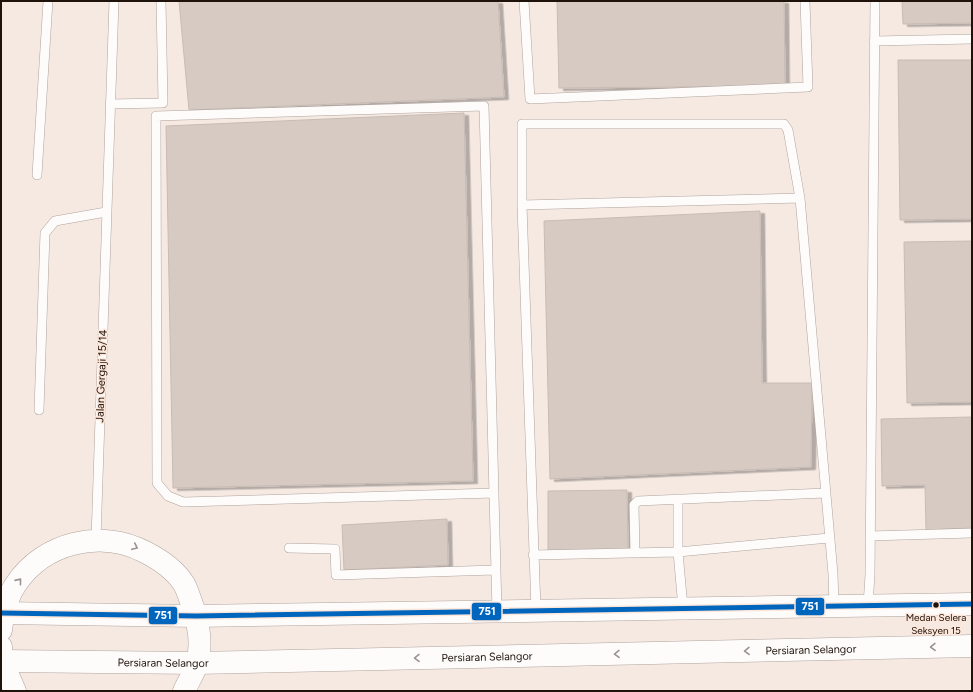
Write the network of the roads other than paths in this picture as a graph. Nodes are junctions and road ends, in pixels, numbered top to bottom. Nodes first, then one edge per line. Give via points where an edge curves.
1 (48, 1) edge
2 (114, 1) edge
3 (161, 1) edge
4 (524, 1) edge
5 (805, 1) edge
6 (875, 1) edge
7 (972, 39) edge
8 (874, 41) junction
9 (110, 104) junction
10 (37, 175) dead end
11 (800, 198) junction
12 (522, 205) junction
13 (106, 212) junction
14 (39, 410) dead end
15 (494, 493) junction
16 (825, 493) junction
17 (678, 499) junction
18 (972, 533) edge
19 (870, 536) junction
20 (829, 538) junction
21 (96, 539) junction
22 (289, 548) dead end
23 (678, 552) junction
24 (635, 553) junction
25 (533, 556) junction
26 (495, 570) junction
27 (972, 604) edge
28 (868, 605) junction
29 (834, 606) junction
30 (683, 608) junction
31 (536, 610) junction
32 (497, 611) junction
33 (196, 616) junction
34 (2, 619) edge
35 (972, 646) edge
36 (1, 656) edge
37 (197, 663) junction
38 (15, 691) edge
39 (184, 691) edge

1 - 10 lane
2 - 9 lane, Jalan Gergaji 15/14
3 - 9 lane via 163,102
4 - 5 lane via 530,99 808,87
6 - 8 lane
7 - 8 lane
8 - 19 lane
9 - 13 lane, Jalan Gergaji 15/14
11 - 12 lane
11 - 12 lane via 788,130 784,124 522,124
11 - 16 lane
12 - 25 lane
13 - 14 lane via 55,221 45,233
13 - 21 lane, Jalan Gergaji 15/14
15 - 15 lane via 183,502 168,496 157,483 156,116 484,106
15 - 26 lane
16 - 17 lane
16 - 20 lane
17 - 23 lane
17 - 24 lane via 638,501 634,505
18 - 19 lane
19 - 28 lane
20 - 23 lane
20 - 29 lane
21 -> 33 main road via 130,544 160,559 184,584
34 -> 21 main road via 16,584 37,561 64,546
22 - 26 lane via 335,549 336,575
23 - 24 lane
23 - 30 lane
24 - 25 lane
25 - 31 lane
26 - 32 lane
27 - 28 main road
28 - 29 main road
29 - 30 main road
30 - 31 main road
31 - 32 main road
32 - 33 main road
33 - 34 main road
33 - 37 main road via 200,640
35 -> 37 main road, Persiaran Selangor
36 - 37 main road, Persiaran Selangor
36 - 38 main road
37 - 39 main road

